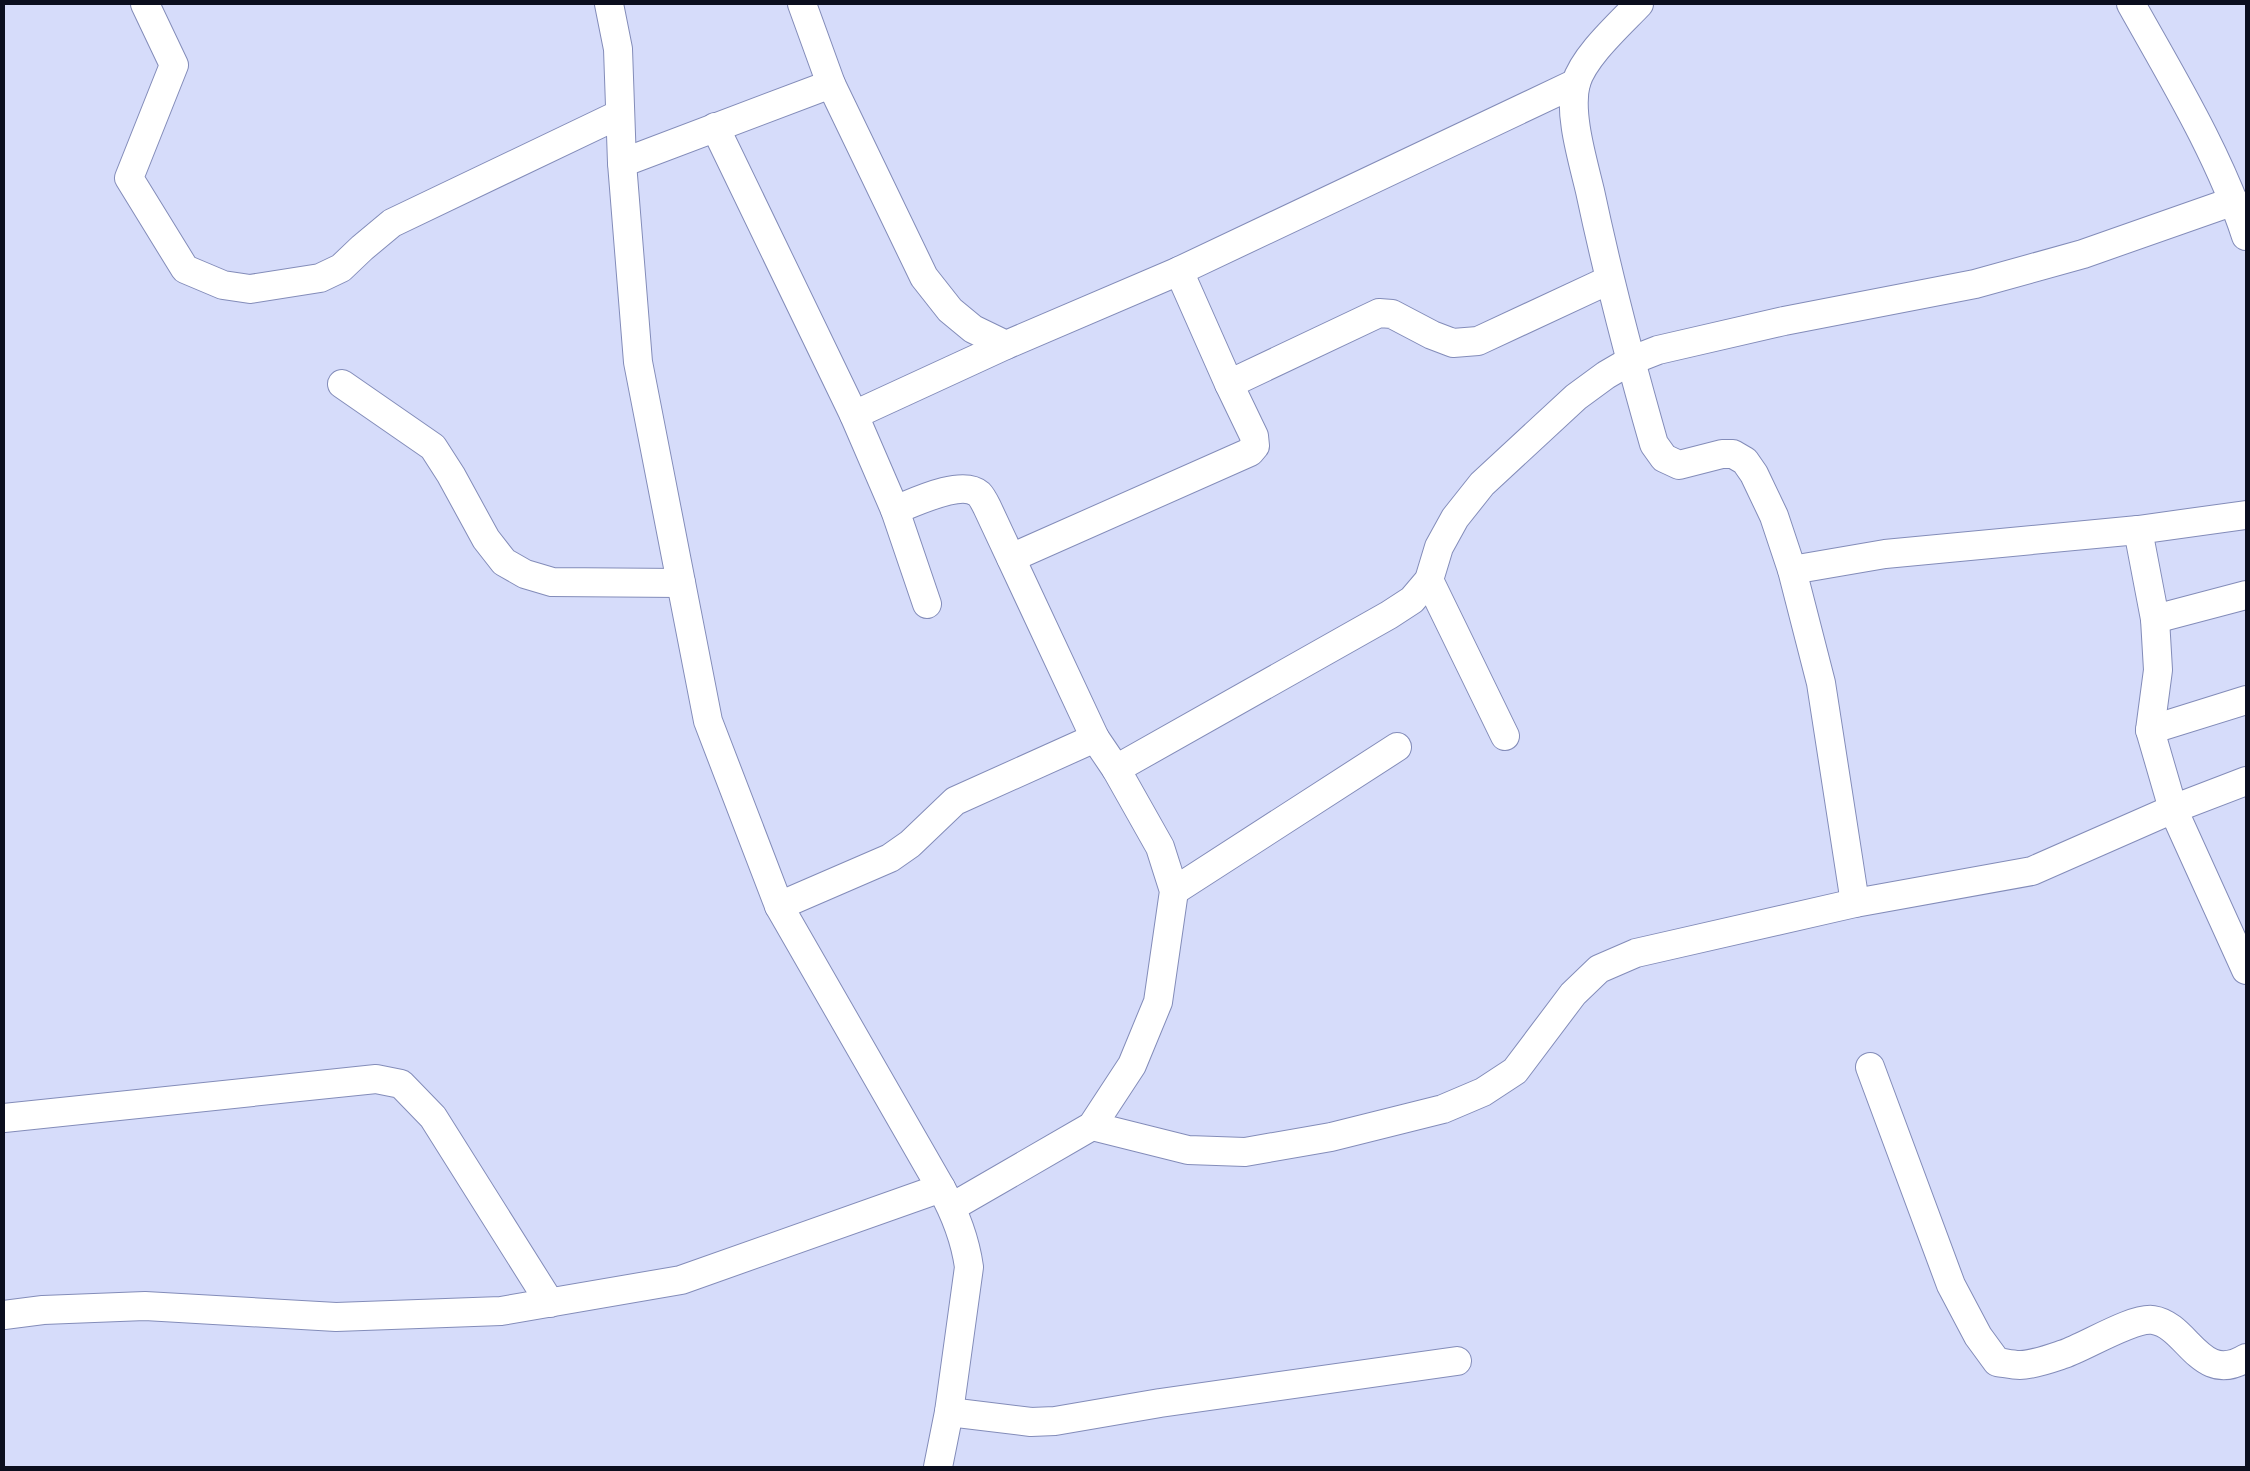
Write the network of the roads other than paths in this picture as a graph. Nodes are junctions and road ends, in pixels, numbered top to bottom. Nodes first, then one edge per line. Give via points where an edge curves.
1 (145, 4) edge
2 (609, 4) edge
3 (802, 4) edge
4 (1639, 4) edge
5 (2131, 4) edge
6 (1576, 83) junction
7 (831, 84) junction
8 (620, 114) junction
9 (715, 126) junction
10 (622, 163) junction
11 (2234, 200) junction
12 (2246, 236) edge
13 (1179, 271) junction
14 (1609, 280) junction
15 (1006, 345) junction
16 (1630, 361) junction
17 (342, 384) dead end
18 (1229, 384) junction
19 (854, 415) junction
20 (895, 510) junction
21 (2246, 515) edge
22 (2138, 530) junction
23 (1011, 558) junction
24 (1792, 570) junction
25 (1429, 580) junction
26 (681, 583) junction
27 (2246, 595) edge
28 (927, 604) dead end
29 (2155, 619) junction
30 (2246, 700) edge
31 (2150, 730) junction
32 (1505, 736) dead end
33 (1095, 738) junction
34 (1397, 748) dead end
35 (1116, 769) junction
36 (2246, 781) edge
37 (2172, 809) junction
38 (1174, 891) junction
39 (1855, 903) junction
40 (779, 906) junction
41 (2246, 970) edge
42 (1870, 1067) dead end
43 (4, 1118) edge
44 (1092, 1126) junction
45 (947, 1197) junction
46 (550, 1303) junction
47 (4, 1315) edge
48 (2246, 1358) edge
49 (1457, 1361) dead end
50 (950, 1412) junction
51 (938, 1467) edge

1 - 8 street via 174,66 129,178 185,269 223,286 250,290 320,278 341,268 392,223
2 - 8 street via 618,50
3 - 7 street
4 - 6 street via 1592,54
5 - 11 street via 2203,135
6 - 13 street
6 - 14 street via 1574,110
7 - 9 street
7 - 15 street via 924,277 950,310 973,330
8 - 10 street
9 - 10 street
9 - 19 street
10 - 26 street via 638,362
11 - 12 street
11 - 16 street via 2083,254 1984,282 1784,321 1658,350
13 - 15 street
13 - 18 street
14 - 16 street
14 - 18 street via 1478,342 1453,343 1432,336 1392,314 1379,313
15 - 19 street
16 - 24 street via 1654,444 1664,458 1679,465 1733,454 1745,461 1774,516
16 - 25 street via 1576,397 1482,484 1455,518 1439,547
17 - 26 street via 433,447 486,539 504,562 525,574 552,582
18 - 23 street via 1254,436 1255,446 1250,452
19 - 20 street
20 - 23 street via 945,492 967,488 979,494
20 - 28 street
21 - 22 street
22 - 24 street via 1885,554
22 - 29 street
23 - 33 street
24 - 39 street via 1821,683
25 - 32 street
25 - 35 street via 1412,600 1389,615
26 - 40 street via 708,721
27 - 29 street
29 - 31 street via 2158,670
30 - 31 street
31 - 37 street
33 - 35 street
33 - 40 street via 955,801 910,844 890,858
34 - 38 street
35 - 38 street via 1160,847
36 - 37 street
37 - 39 street via 2032,871
37 - 41 street
38 - 44 street via 1158,1002 1132,1065
39 - 44 street via 1636,952 1599,969 1573,994 1515,1070 1483,1092 1443,1109 1331,1137 1245,1152 1188,1150
40 - 45 street
42 - 48 street via 1952,1285 1978,1336 1997,1362 2021,1365 2065,1354 2132,1324 2151,1320 2169,1326 2206,1361 2223,1365
43 - 46 street via 376,1079 401,1084 433,1117
44 - 45 street
45 - 46 street via 681,1280
45 - 50 street via 966,1244 969,1267
46 - 47 street via 501,1310 336,1317 145,1306 43,1310
49 - 50 street via 1055,1421 1031,1422
50 - 51 street

